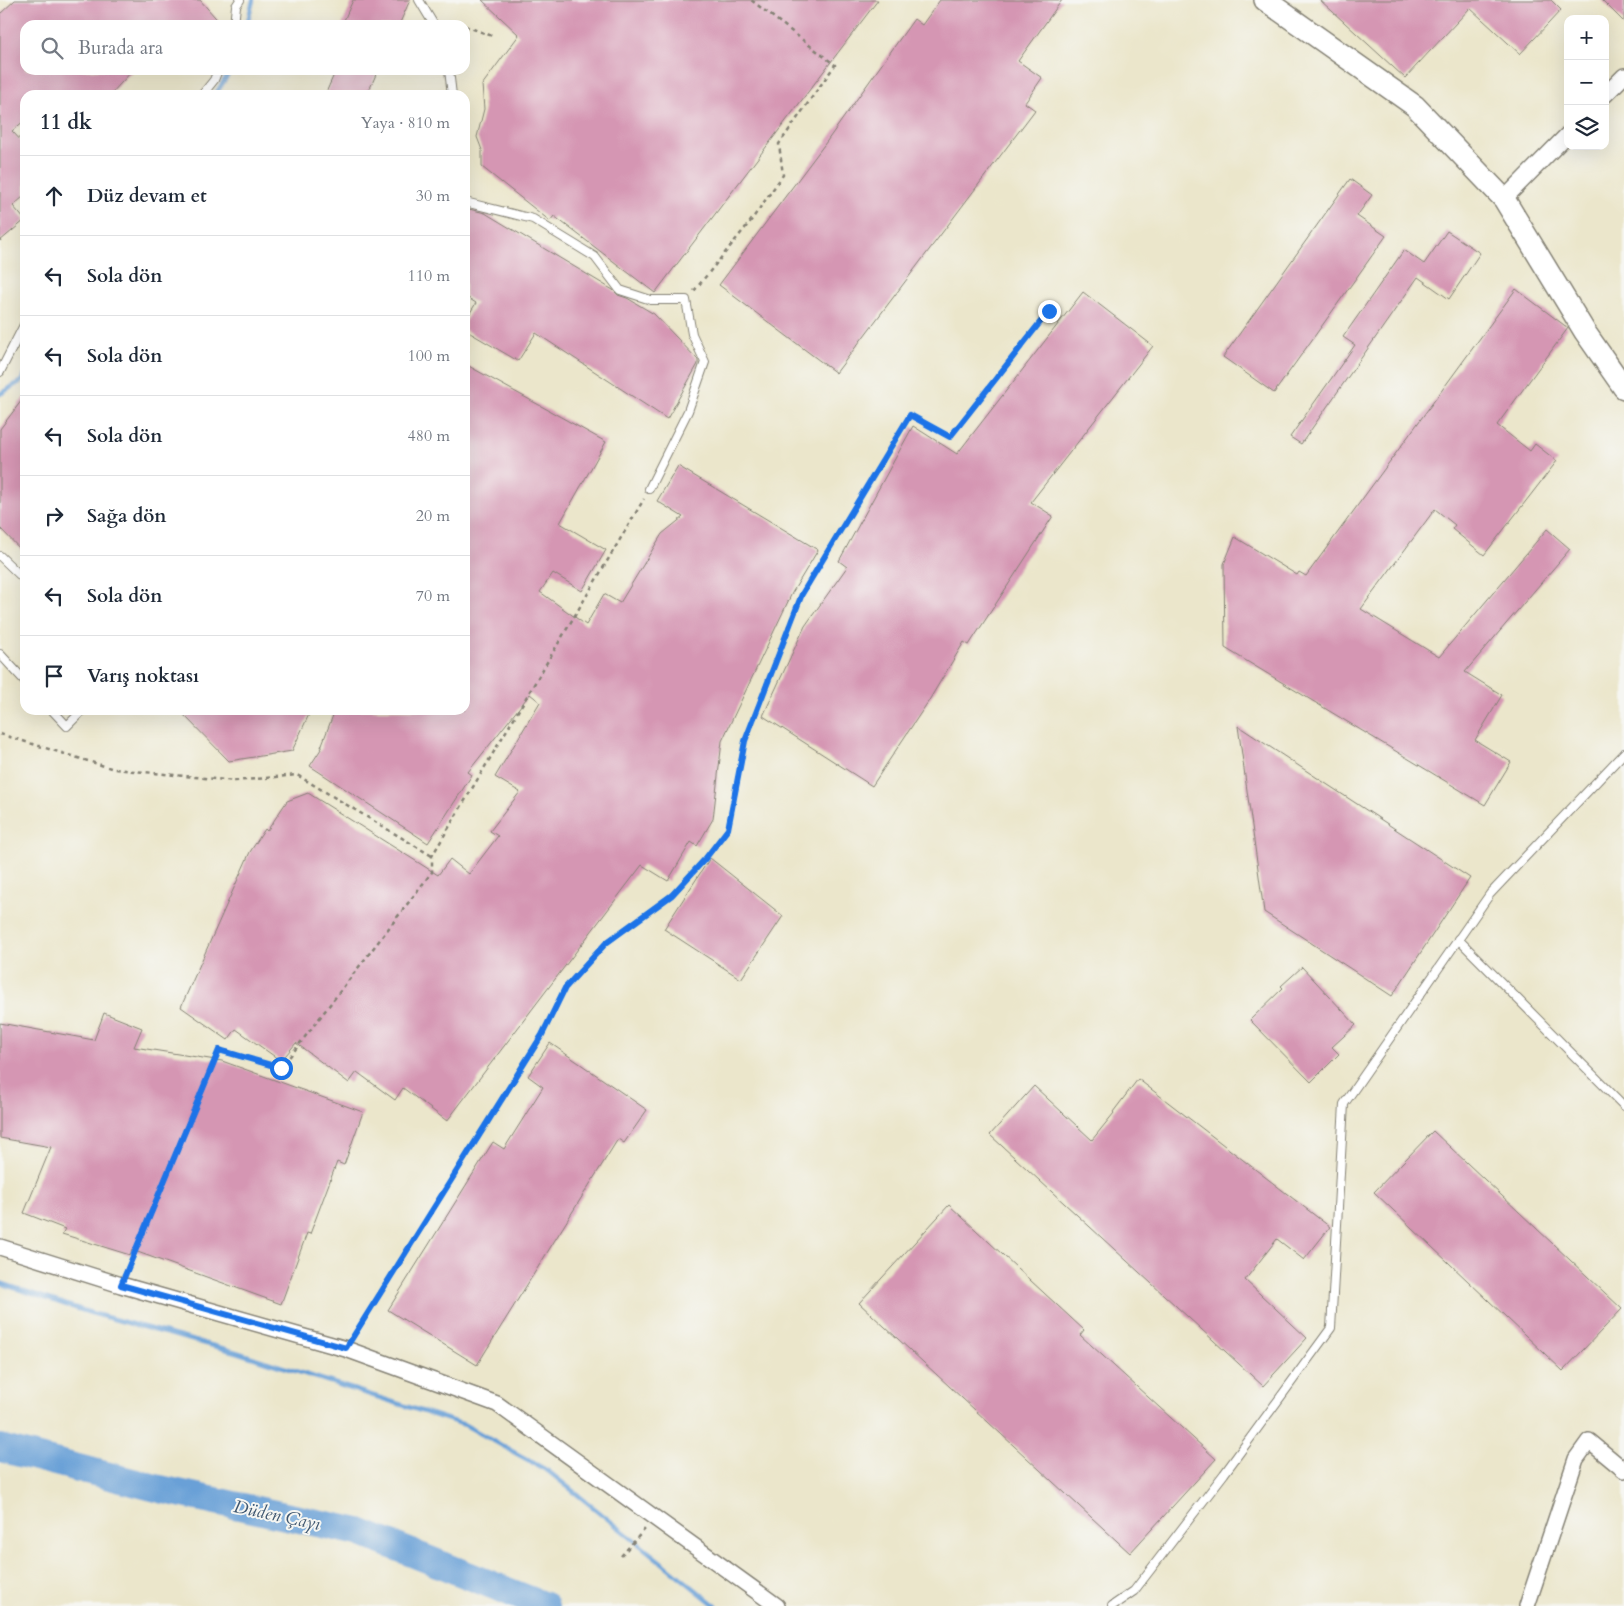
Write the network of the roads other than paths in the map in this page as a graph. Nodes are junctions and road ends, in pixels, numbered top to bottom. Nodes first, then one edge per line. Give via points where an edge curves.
1 (240, 0) edge
2 (419, 0) edge
3 (1265, 0) edge
4 (235, 20) edge
5 (431, 20) edge
6 (216, 75) edge
7 (450, 75) edge
8 (1624, 76) edge
9 (206, 90) edge
10 (452, 90) edge
11 (1609, 91) edge
12 (1564, 138) edge
13 (1504, 199) junction
14 (470, 203) edge
15 (20, 333) edge
16 (0, 372) edge
17 (1624, 388) edge
18 (649, 489) road end
19 (0, 556) edge
20 (20, 575) edge
21 (0, 654) edge
22 (20, 676) edge
23 (57, 715) edge
24 (78, 715) edge
25 (1624, 753) edge
26 (1458, 939) junction
27 (1624, 1106) edge
28 (0, 1247) edge
29 (1624, 1470) edge
30 (777, 1606) edge
31 (1112, 1606) edge
32 (1527, 1606) edge

1 - 4 lane
2 - 5 lane
3 - 13 street via 1415,106
6 - 9 lane
7 - 10 lane
8 - 11 street
12 - 13 street
13 - 17 street via 1585,332
14 - 18 lane via 533,219 595,257 620,290 651,300 686,300 692,334 705,362 688,411
15 - 16 lane
19 - 20 lane
21 - 22 lane
23 - 24 lane via 67,726
25 - 26 lane via 1490,894
26 - 27 lane
26 - 31 lane via 1344,1104 1330,1328 1140,1584
28 - 30 street via 121,1285 346,1348 497,1404
29 - 32 street via 1589,1441 1576,1459

